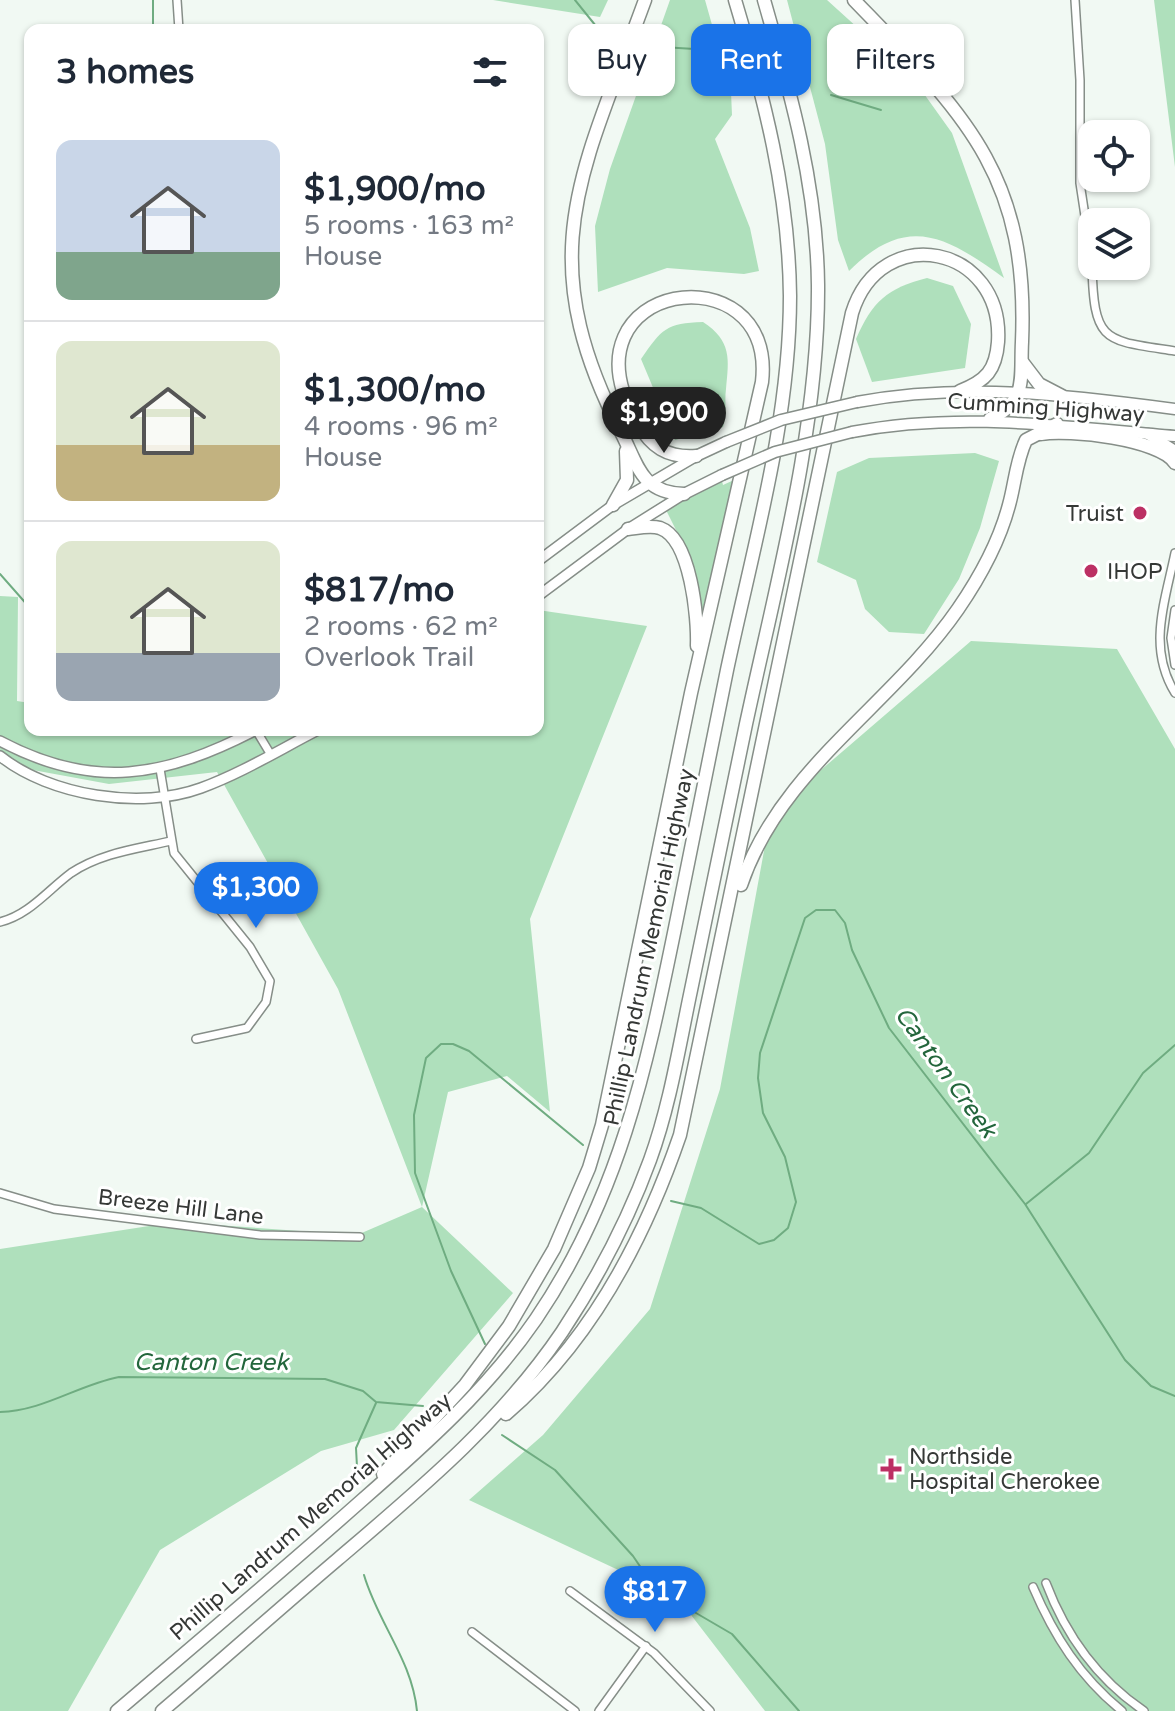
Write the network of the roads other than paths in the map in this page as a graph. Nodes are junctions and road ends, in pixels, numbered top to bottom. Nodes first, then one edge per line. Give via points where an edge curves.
1 (177, 0) edge
2 (645, 0) edge
3 (735, 0) edge
4 (764, 0) edge
5 (854, 0) edge
6 (1075, 0) edge
7 (179, 24) edge
8 (1084, 208) edge
9 (1092, 280) edge
10 (1175, 351) edge
11 (1021, 360) junction
12 (960, 391) junction
13 (1020, 392) junction
14 (1062, 396) junction
15 (1175, 409) edge
16 (990, 419) junction
17 (1057, 424) junction
18 (1147, 433) junction
19 (623, 436) junction
20 (1175, 436) edge
21 (1175, 451) edge
22 (696, 456) junction
23 (1175, 463) edge
24 (647, 482) junction
25 (1013, 488) junction
26 (684, 494) junction
27 (613, 505) junction
28 (628, 529) junction
29 (1175, 553) edge
30 (544, 557) edge
31 (544, 592) edge
32 (1175, 610) edge
33 (1175, 665) edge
34 (691, 693) junction
35 (1175, 693) edge
36 (241, 736) edge
37 (260, 736) edge
38 (307, 736) edge
39 (0, 741) edge
40 (271, 755) junction
41 (0, 756) edge
42 (160, 769) junction
43 (164, 795) junction
44 (171, 841) junction
45 (0, 922) edge
46 (725, 934) junction
47 (196, 1039) dead end
48 (0, 1193) edge
49 (360, 1237) dead end
50 (452, 1460) junction
51 (339, 1521) junction
52 (1046, 1583) dead end
53 (1033, 1587) dead end
54 (570, 1591) dead end
55 (472, 1632) dead end
56 (646, 1646) junction
57 (117, 1711) edge
58 (162, 1711) edge
59 (575, 1711) edge
60 (599, 1711) edge
61 (710, 1711) edge
62 (1122, 1711) edge
63 (1144, 1711) edge

1 - 7 street
2 - 19 highway via 587,159 571,236 572,291 580,332
3 - 51 highway, Phillip Landrum Memorial Highway via 782,186 788,347 769,474 642,1084 594,1219 535,1320 460,1412
4 - 50 highway via 809,177 817,270 815,359 805,436 680,1045 653,1153 607,1256 542,1359
5 - 11 highway via 947,97 991,163 1020,251
6 - 8 street
9 - 10 street via 1093,308 1116,342
11 - 13 highway
11 - 14 highway via 1039,384
12 - 13 main road, Cumming Highway
12 - 22 main road, Cumming Highway, bridge via 857,402 781,420
12 - 46 highway via 984,379 994,366 998,332 991,296 975,274 943,257 921,254 890,262 862,288 852,313
13 - 14 main road, Cumming Highway
13 - 16 highway via 1010,408
14 - 15 main road, Cumming Highway
16 - 17 main road, Cumming Highway
16 - 26 main road, Cumming Highway, bridge via 852,432 775,452
17 - 18 main road, Cumming Highway
17 - 25 highway via 1026,440
18 - 20 main road, Cumming Highway
18 - 21 main road
19 - 24 highway
19 - 27 highway via 627,480
22 - 24 main road
22 - 34 highway via 673,455 648,441 621,392 617,367 625,334 640,315 660,302 694,295 736,312 755,335 763,363
23 - 25 highway via 1149,444 1045,433 1027,446
24 - 26 highway via 664,494
24 - 27 main road
25 - 46 highway via 993,551 956,612 773,816 749,862
26 - 28 main road
27 - 30 main road
28 - 31 main road
28 - 34 highway via 661,528 683,558 697,628
29 - 35 street via 1158,637 1164,673
32 - 33 street
34 - 51 highway via 602,1125 570,1216 537,1281 488,1355
36 - 42 main road
37 - 40 street
38 - 40 main road
39 - 42 main road via 87,771
40 - 43 main road via 200,789
41 - 43 main road via 66,788
42 - 43 street
43 - 44 street
44 - 45 street via 101,857 28,909
44 - 47 street via 181,865 250,947 270,981 266,1002 247,1028
46 - 50 highway via 680,1135 635,1244 599,1306 552,1367
48 - 49 street, Breeze Hill Lane via 54,1209 260,1235
50 - 58 highway
51 - 57 highway, Phillip Landrum Memorial Highway
52 - 63 street via 1088,1660
53 - 62 street via 1072,1660
54 - 56 street
55 - 59 street
56 - 60 street
56 - 61 street

